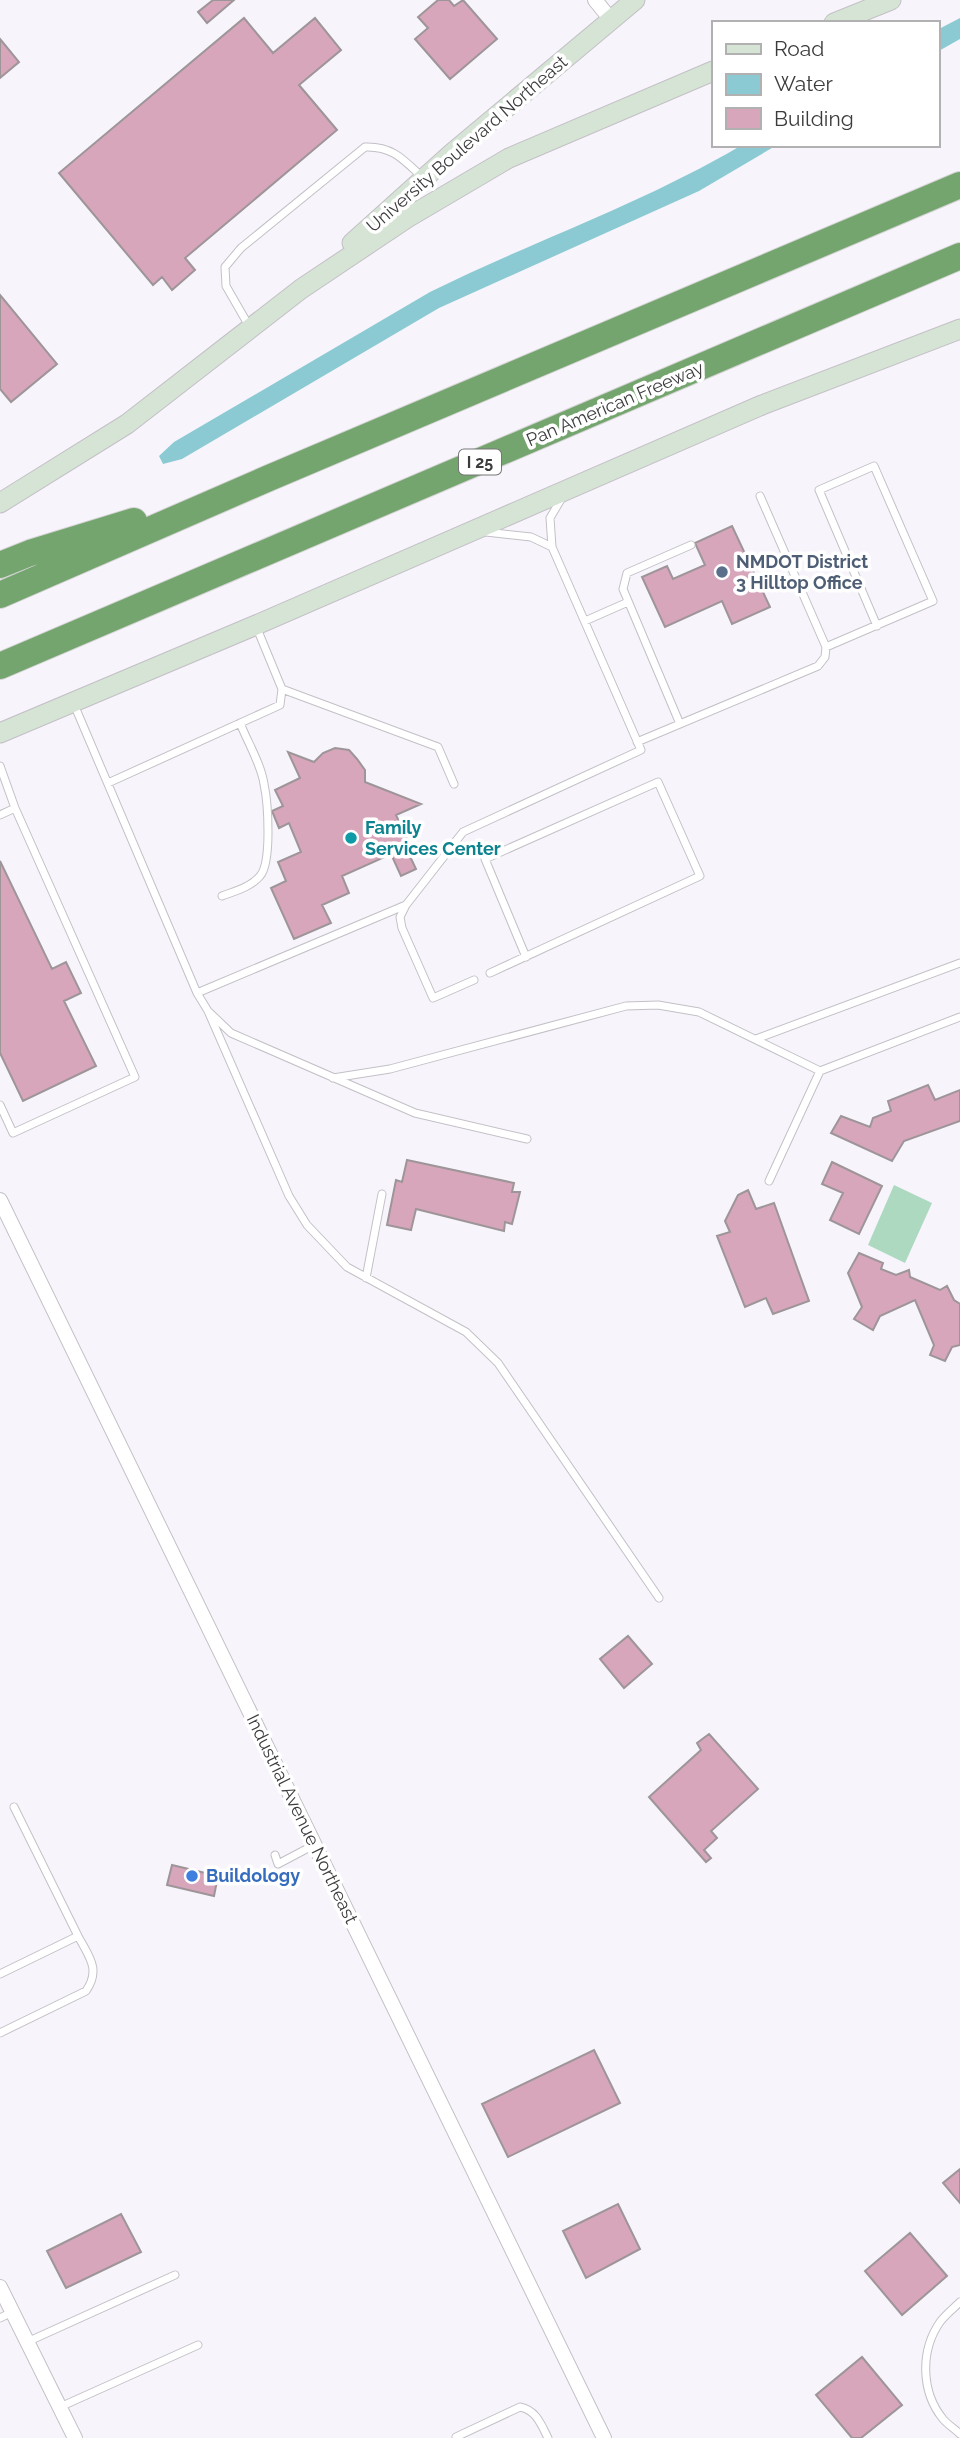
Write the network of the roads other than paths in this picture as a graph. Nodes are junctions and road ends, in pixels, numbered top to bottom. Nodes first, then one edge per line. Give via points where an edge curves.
1 (595, 0) edge
2 (635, 0) edge
3 (891, 0) edge
4 (612, 20) junction
5 (839, 21) edge
6 (712, 71) edge
7 (424, 178) junction
8 (960, 186) edge
9 (960, 256) edge
10 (301, 289) junction
11 (960, 329) edge
12 (251, 330) junction
13 (269, 478) junction
14 (568, 489) junction
15 (760, 496) dead end
16 (0, 503) edge
17 (470, 531) junction
18 (691, 545) dead end
19 (552, 547) junction
20 (0, 565) edge
21 (0, 595) edge
22 (628, 602) junction
23 (585, 621) junction
24 (256, 625) junction
25 (877, 626) junction
26 (826, 647) junction
27 (0, 666) edge
28 (282, 689) junction
29 (73, 702) junction
30 (240, 723) junction
31 (680, 724) junction
32 (0, 733) edge
33 (637, 742) junction
34 (0, 766) edge
35 (108, 783) junction
36 (454, 784) dead end
37 (15, 808) junction
38 (0, 815) edge
39 (222, 896) dead end
40 (406, 905) junction
41 (526, 957) junction
42 (960, 963) edge
43 (490, 973) dead end
44 (474, 980) dead end
45 (197, 993) junction
46 (208, 1011) junction
47 (960, 1017) edge
48 (756, 1039) junction
49 (820, 1071) junction
50 (332, 1078) junction
51 (0, 1105) edge
52 (527, 1139) dead end
53 (769, 1181) dead end
54 (382, 1194) dead end
55 (0, 1200) edge
56 (366, 1278) junction
57 (659, 1598) dead end
58 (14, 1807) dead end
59 (314, 1844) junction
60 (275, 1855) dead end
61 (78, 1937) junction
62 (0, 1974) edge
63 (0, 2033) edge
64 (175, 2275) dead end
65 (0, 2287) edge
66 (960, 2302) edge
67 (6, 2315) edge
68 (26, 2342) junction
69 (198, 2345) dead end
70 (60, 2408) junction
71 (960, 2434) edge
72 (456, 2437) edge
73 (75, 2438) edge
74 (548, 2438) edge
75 (604, 2438) edge

1 - 4 street
2 - 4 main road, University Boulevard Northeast
3 - 5 main road
4 - 7 main road, University Boulevard Northeast
6 - 10 main road via 509,158 407,218
7 - 10 main road, University Boulevard Northeast
7 - 12 lane via 381,146 365,147 241,248 225,267 226,286
8 - 13 highway
9 - 27 highway, Pan American Freeway / I 25
10 - 12 main road
11 - 14 main road via 762,405
12 - 16 main road via 127,424
13 - 20 highway
13 - 21 highway
14 - 17 main road
14 - 19 lane via 550,518
15 - 26 lane
17 - 19 lane via 531,537
17 - 24 main road
18 - 22 lane via 627,573 623,589
19 - 23 lane
22 - 23 lane
22 - 31 lane
23 - 33 lane
24 - 28 lane
24 - 29 main road
25 - 25 lane via 933,601 874,466 819,490
25 - 26 lane
26 - 31 lane via 818,666
28 - 30 lane via 280,705
28 - 36 lane via 438,747
29 - 32 main road
29 - 35 lane
30 - 35 lane
30 - 39 lane via 264,783 268,844 259,877
31 - 33 lane
33 - 40 lane via 641,750 463,832
34 - 37 lane
35 - 45 lane
37 - 38 lane
37 - 51 lane via 135,1077 13,1133
40 - 44 lane via 401,928 433,998
40 - 45 lane
41 - 41 lane via 700,876 658,782 485,859
41 - 43 lane
42 - 48 lane
45 - 46 lane
46 - 50 lane via 231,1034
46 - 56 lane via 289,1196 307,1225 347,1267
47 - 49 lane
48 - 49 lane
48 - 50 lane via 699,1012 658,1005 626,1006 390,1069
49 - 53 lane
50 - 52 lane via 415,1113
54 - 56 lane
55 - 59 street, Industrial Avenue Northeast
56 - 57 lane via 466,1332 498,1363
58 - 61 lane
59 - 60 lane via 278,1864
59 - 75 street, Industrial Avenue Northeast
61 - 62 lane
61 - 63 lane via 95,1970 86,1991
64 - 68 lane
65 - 67 street
66 - 71 lane via 941,2321 929,2344 925,2371 930,2397 944,2420
67 - 68 street
68 - 70 street
69 - 70 lane
70 - 73 street
72 - 74 lane via 520,2407 535,2415

